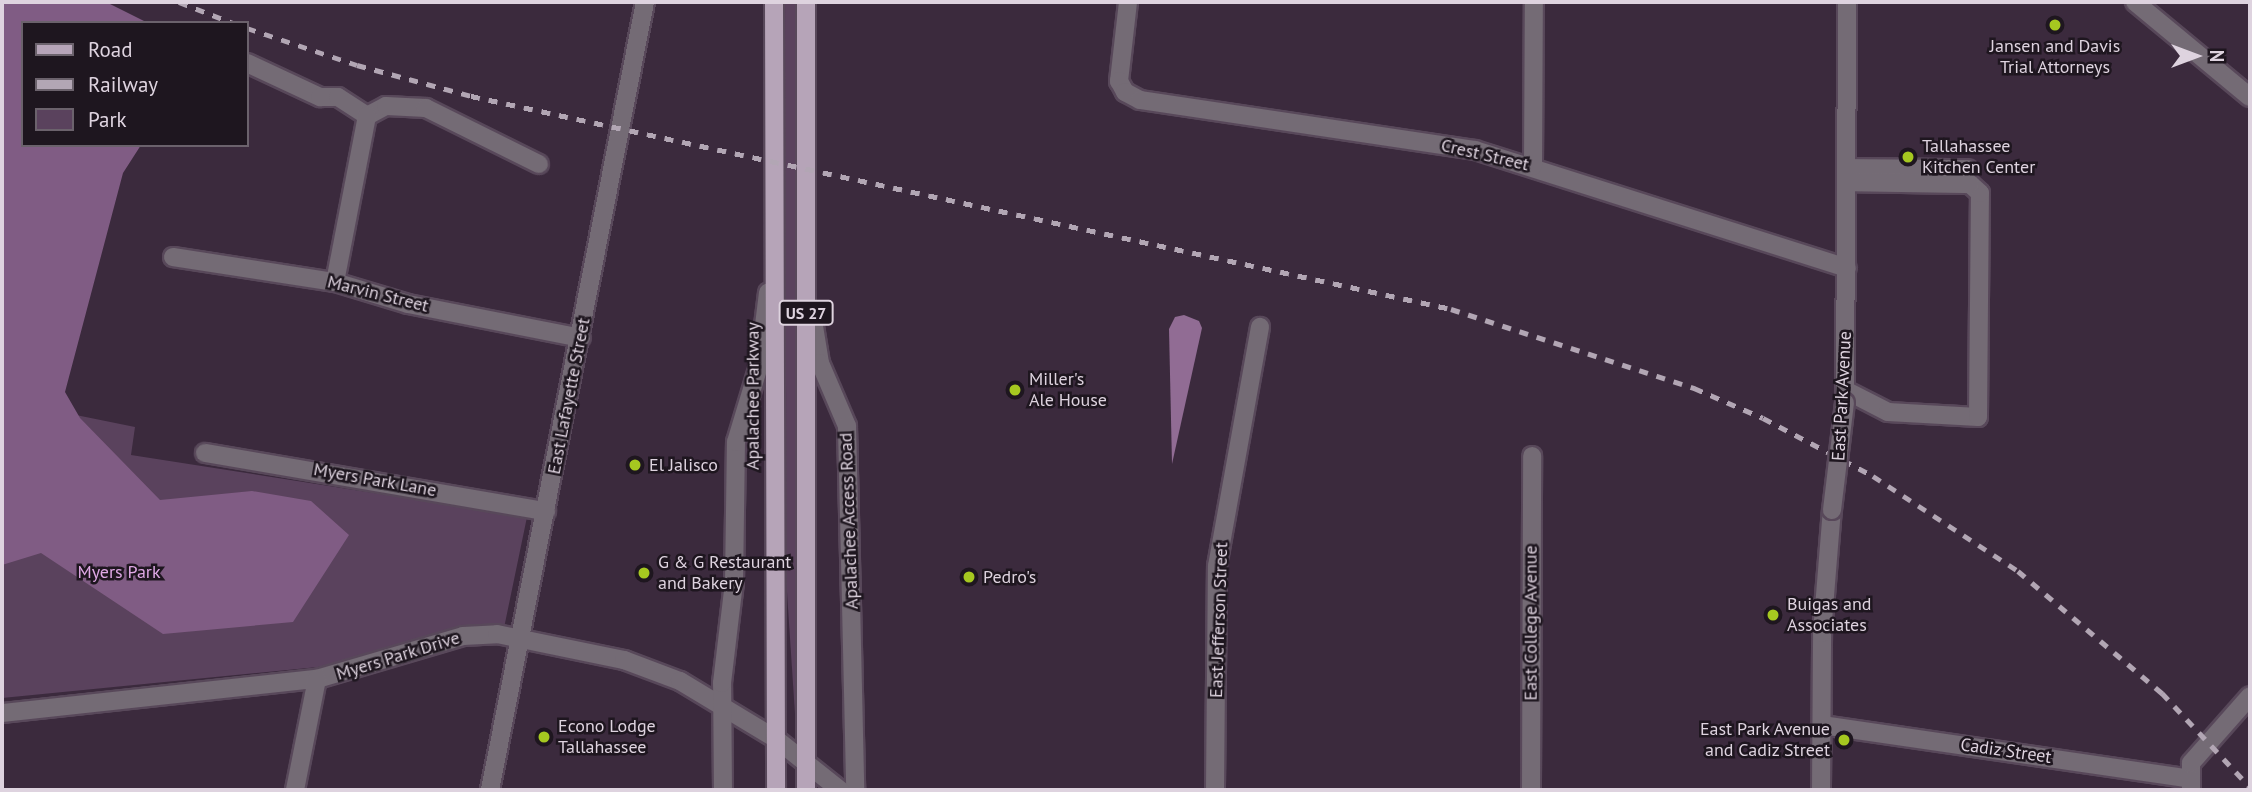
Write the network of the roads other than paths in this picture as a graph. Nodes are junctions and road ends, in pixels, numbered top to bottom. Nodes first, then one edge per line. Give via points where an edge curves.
1 (645, 2) edge
2 (765, 2) edge
3 (774, 2) edge
4 (806, 2) edge
5 (1128, 2) edge
6 (1534, 2) edge
7 (1847, 2) edge
8 (2135, 2) edge
9 (248, 63) edge
10 (2250, 97) edge
11 (774, 98) junction
12 (367, 116) junction
13 (539, 164) dead end
14 (1533, 166) junction
15 (1968, 169) dead end
16 (1847, 175) junction
17 (806, 218) junction
18 (774, 219) junction
19 (173, 257) dead end
20 (1847, 268) junction
21 (335, 282) junction
22 (1260, 327) dead end
23 (581, 338) junction
24 (1845, 397) junction
25 (205, 453) dead end
26 (1532, 456) dead end
27 (546, 511) junction
28 (520, 638) junction
29 (317, 679) junction
30 (2250, 696) edge
31 (722, 704) junction
32 (2, 713) edge
33 (1822, 725) junction
34 (776, 739) junction
35 (806, 764) junction
36 (2191, 785) edge
37 (295, 790) edge
38 (490, 790) edge
39 (723, 790) edge
40 (776, 790) edge
41 (806, 790) edge
42 (839, 790) edge
43 (855, 790) edge
44 (1215, 790) edge
45 (1531, 790) edge
46 (1821, 790) edge

1 - 23 street, East Lafayette Street
2 - 11 main road
3 - 11 main road, Apalachee Parkway / US 27
4 - 17 main road, US 27
5 - 14 street, Crest Street via 1119,81 1125,92 1140,100 1367,131 1475,150
6 - 14 street
7 - 16 street, East Park Avenue
8 - 10 street
9 - 12 street via 320,97 338,97
11 - 18 main road, Apalachee Parkway / US 27
12 - 13 street via 386,106 426,108
12 - 21 street
14 - 20 street, Crest Street
15 - 16 street
16 - 20 street, East Park Avenue
16 - 24 street via 1970,184 1980,193 1978,417 1888,412
17 - 35 main road, US 27
17 - 43 street, Apalachee Access Road via 815,340 847,426
18 - 31 street via 761,356 736,442 734,575
18 - 34 main road, Apalachee Parkway / US 27
19 - 21 street, Marvin Street
20 - 24 street, East Park Avenue
21 - 23 street, Marvin Street via 408,304
22 - 44 street, East Jefferson Street via 1217,566
23 - 27 street, East Lafayette Street
24 - 33 street, East Park Avenue, bridge via 1823,599
25 - 27 street, Myers Park Lane
26 - 45 street, East College Avenue
27 - 28 street, East Lafayette Street
28 - 29 street, Myers Park Drive via 479,633
28 - 31 street, Myers Park Drive via 646,667
28 - 38 street, East Lafayette Street
29 - 32 street, Myers Park Drive
29 - 37 street
30 - 36 street via 2191,763
31 - 34 street, Myers Park Drive
31 - 39 street
33 - 36 street, Cadiz Street
33 - 46 street, East Park Avenue
34 - 35 street, Myers Park Drive
34 - 40 main road, Apalachee Parkway / US 27
35 - 41 main road, US 27
35 - 42 street, Myers Park Drive

